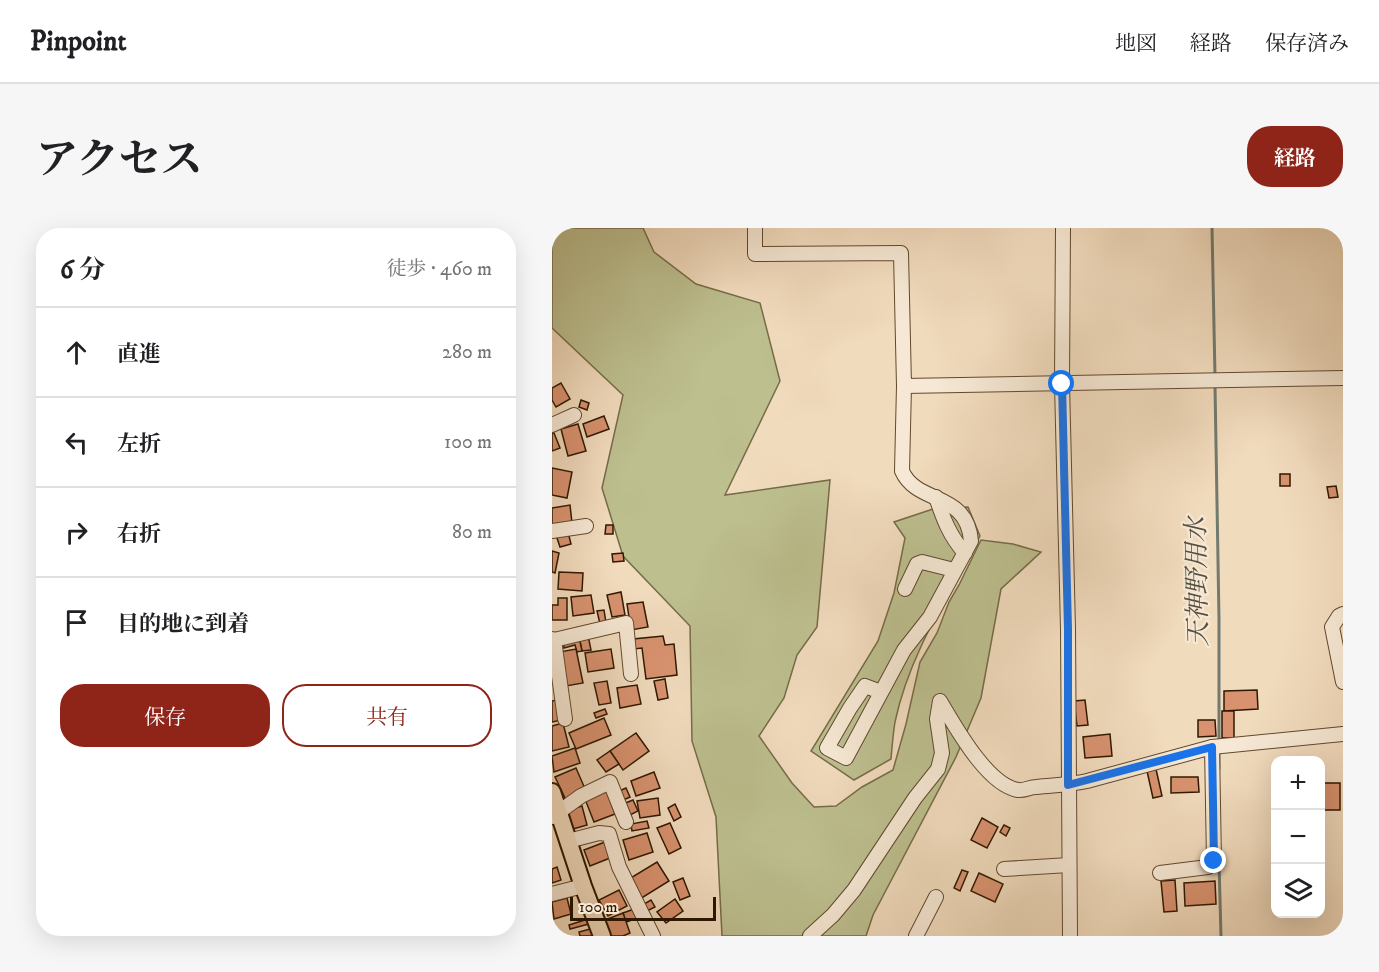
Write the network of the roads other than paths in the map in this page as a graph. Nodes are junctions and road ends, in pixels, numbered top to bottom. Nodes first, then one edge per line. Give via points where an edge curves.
1 (755, 228) edge
2 (1064, 228) edge
3 (1343, 378) edge
4 (1062, 384) junction
5 (904, 387) junction
6 (574, 415) dead end
7 (552, 425) edge
8 (936, 497) junction
9 (586, 526) dead end
10 (552, 531) edge
11 (965, 553) junction
12 (954, 570) junction
13 (905, 589) dead end
14 (1343, 614) edge
15 (553, 639) edge
16 (631, 674) dead end
17 (1343, 682) edge
18 (881, 692) junction
19 (565, 719) dead end
20 (1343, 734) edge
21 (1212, 747) junction
22 (1068, 785) junction
23 (552, 792) edge
24 (555, 815) edge
25 (626, 822) dead end
26 (568, 841) junction
27 (1069, 866) junction
28 (1004, 869) dead end
29 (1160, 873) dead end
30 (583, 886) junction
31 (552, 894) edge
32 (936, 897) dead end
33 (602, 936) edge
34 (653, 936) edge
35 (810, 936) edge
36 (916, 936) edge
37 (1070, 936) edge

1 - 5 street via 755,254 901,253
2 - 4 street
3 - 4 street
4 - 5 street
4 - 22 street
5 - 8 street via 902,471 907,482
6 - 7 street
8 - 11 street via 955,543
8 - 11 street via 965,517 971,541
9 - 10 street
11 - 12 street
12 - 13 street via 922,562 917,564
12 - 18 street via 930,617 904,650
14 - 17 street via 1332,627
15 - 16 street via 626,623
15 - 19 street
18 - 18 street via 846,758 827,748 865,686
20 - 21 street
21 - 22 street
21 - 29 street via 1214,861 1208,867
22 - 27 street
22 - 35 street via 1020,791 1003,785 977,758 940,701 937,719 942,753 938,769 854,890
23 - 24 main road
24 - 25 street via 610,782
24 - 26 main road
26 - 30 main road
26 - 34 street via 609,834 619,867
27 - 28 street
27 - 37 street
30 - 31 street
30 - 33 main road
32 - 36 street

